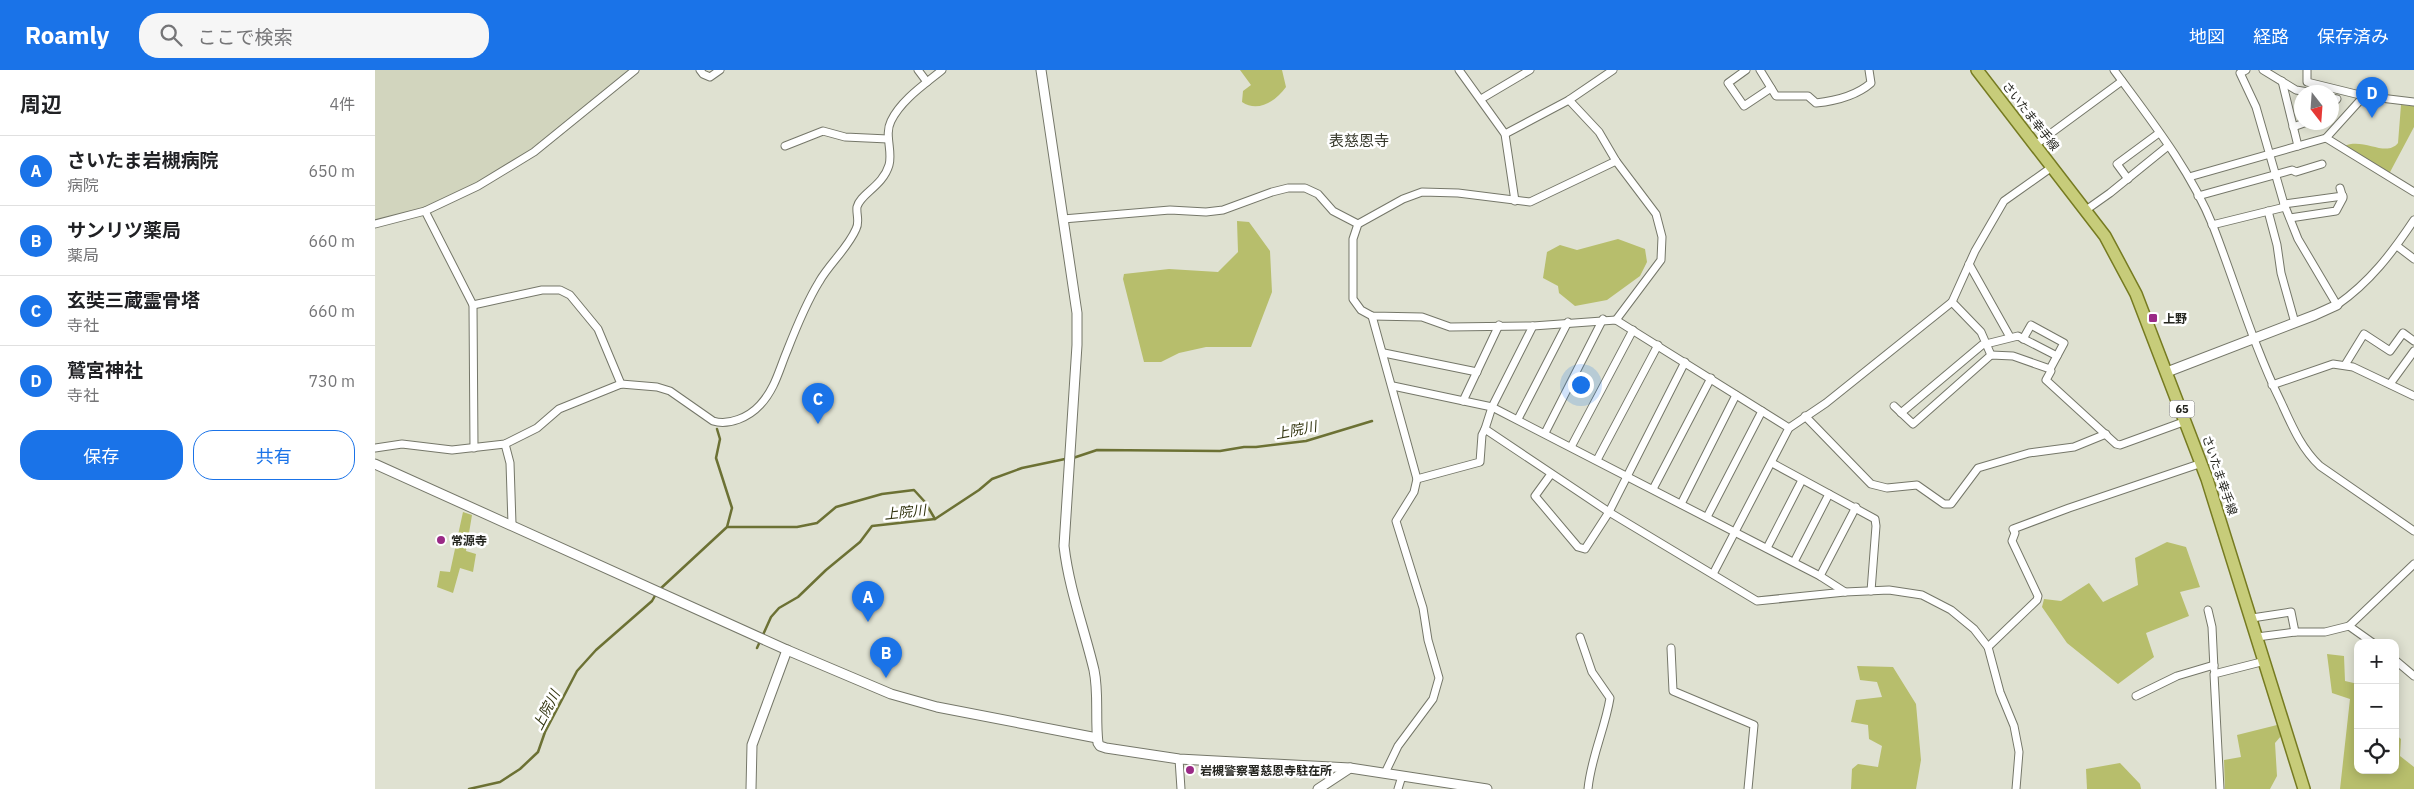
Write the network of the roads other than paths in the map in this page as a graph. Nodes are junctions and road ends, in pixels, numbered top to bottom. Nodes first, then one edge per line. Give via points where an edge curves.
1 (635, 70) edge
2 (700, 70) edge
3 (720, 70) edge
4 (918, 70) edge
5 (942, 70) edge
6 (1041, 70) edge
7 (1459, 70) edge
8 (1530, 70) edge
9 (1613, 70) edge
10 (1746, 70) edge
11 (1760, 70) edge
12 (1869, 70) edge
13 (1977, 70) edge
14 (2113, 70) edge
15 (2246, 70) edge
16 (2263, 70) edge
17 (2307, 70) edge
18 (2281, 81) junction
19 (927, 82) junction
20 (2122, 82) junction
21 (1771, 88) junction
22 (2294, 89) edge
23 (2364, 96) junction
24 (1481, 99) junction
25 (1569, 100) junction
26 (2414, 102) edge
27 (2293, 127) joint
28 (2159, 133) junction
29 (1505, 134) junction
30 (2326, 138) junction
31 (888, 139) junction
32 (2035, 145) junction
33 (785, 146) dead end
34 (2168, 146) junction
35 (2298, 146) junction
36 (2269, 154) junction
37 (1616, 161) junction
38 (2322, 164) dead end
39 (2052, 167) junction
40 (2275, 175) junction
41 (2189, 177) junction
42 (2128, 179) junction
43 (2340, 188) dead end
44 (2414, 192) edge
45 (2198, 196) junction
46 (2343, 196) junction
47 (1515, 201) junction
48 (2284, 206) junction
49 (2085, 210) junction
50 (425, 211) junction
51 (2268, 211) junction
52 (2289, 218) junction
53 (1063, 219) junction
54 (2414, 220) edge
55 (375, 224) edge
56 (1358, 224) junction
57 (2212, 225) junction
58 (2397, 246) junction
59 (2414, 259) edge
60 (1969, 264) junction
61 (1952, 302) junction
62 (473, 305) junction
63 (2337, 305) junction
64 (1372, 316) junction
65 (1603, 319) junction
66 (1616, 320) junction
67 (1568, 322) junction
68 (2295, 323) junction
69 (1499, 325) junction
70 (1533, 326) junction
71 (1633, 330) junction
72 (2010, 337) junction
73 (2023, 339) junction
74 (2253, 340) junction
75 (2414, 341) edge
76 (1986, 344) junction
77 (1658, 345) junction
78 (2414, 351) edge
79 (1384, 353) junction
80 (1991, 355) junction
81 (2057, 356) junction
82 (1685, 362) junction
83 (2345, 365) junction
84 (2050, 369) junction
85 (1477, 372) junction
86 (2167, 372) junction
87 (1711, 378) junction
88 (621, 384) junction
89 (2390, 384) junction
90 (2272, 385) junction
91 (1393, 386) junction
92 (1736, 395) junction
93 (2414, 396) edge
94 (1463, 401) junction
95 (1894, 406) dead end
96 (1492, 407) junction
97 (1762, 411) junction
98 (1901, 413) junction
99 (1805, 416) junction
100 (1518, 419) junction
101 (2186, 421) junction
102 (1789, 428) junction
103 (1485, 430) junction
104 (1545, 433) junction
105 (2106, 434) junction
106 (505, 444) junction
107 (1571, 446) junction
108 (375, 448) edge
109 (474, 448) junction
110 (1597, 460) junction
111 (1772, 463) junction
112 (2202, 463) junction
113 (375, 464) edge
114 (1551, 474) junction
115 (1626, 475) junction
116 (1417, 479) junction
117 (1803, 480) junction
118 (1653, 489) junction
119 (1829, 494) junction
120 (1681, 504) junction
121 (1856, 507) junction
122 (1609, 512) junction
123 (1707, 517) junction
124 (512, 524) junction
125 (2414, 530) edge
126 (1735, 532) junction
127 (1767, 548) junction
128 (1794, 562) junction
129 (2414, 564) edge
130 (1713, 574) junction
131 (1820, 576) junction
132 (1871, 591) junction
133 (1845, 592) junction
134 (2208, 610) dead end
135 (2251, 618) junction
136 (2349, 626) junction
137 (2295, 632) junction
138 (1581, 637) dead end
139 (2257, 637) junction
140 (2367, 639) edge
141 (1989, 647) junction
142 (1671, 648) dead end
143 (787, 650) junction
144 (2265, 661) junction
145 (2399, 663) edge
146 (2214, 665) junction
147 (2214, 674) junction
148 (2414, 676) edge
149 (2135, 696) dead end
150 (1097, 738) junction
151 (1179, 759) junction
152 (1350, 768) junction
153 (1385, 773) junction
154 (1402, 776) junction
155 (751, 789) edge
156 (1181, 789) edge
157 (1318, 789) edge
158 (1398, 789) edge
159 (1487, 789) edge
160 (1588, 789) edge
161 (1747, 789) edge
162 (2016, 789) edge
163 (2220, 789) edge
164 (2305, 789) edge

1 - 50 street via 534,152 479,186
2 - 3 street via 710,77
4 - 19 street
5 - 19 street
6 - 53 street
7 - 24 street
8 - 24 street
9 - 25 street
10 - 21 street via 1729,83 1744,106
11 - 21 street
12 - 21 street via 1871,83 1834,101 1816,103 1808,96 1776,96
13 - 32 main road, さいたま幸手線 / 65
14 - 20 street
15 - 36 street via 2240,73 2256,107
16 - 18 street
17 - 23 street via 2307,82
18 - 22 street
18 - 27 street
19 - 31 street via 891,122
20 - 28 street
20 - 32 street
23 - 26 street
23 - 30 street
24 - 29 street
25 - 29 street
25 - 37 street via 1599,132
27 - 35 street
28 - 34 street
28 - 42 street via 2117,164
29 - 47 street
30 - 35 street
30 - 44 street
31 - 33 street via 845,137 823,131
31 - 88 street via 889,165 882,181 857,206 856,230 819,282 777,378 759,407 738,420 720,424 671,391
32 - 39 main road, さいたま幸手線 / 65
34 - 41 street
34 - 42 street
35 - 36 street
36 - 40 street
36 - 41 street
37 - 47 street via 1530,202
37 - 66 street via 1656,214 1662,237 1661,260
38 - 40 street
39 - 49 main road, さいたま幸手線 / 65
39 - 60 street via 2004,201
40 - 45 street
40 - 48 street
41 - 45 street
42 - 49 street
43 - 46 street
45 - 57 street
46 - 48 street
46 - 52 street via 2337,211
47 - 56 street via 1422,192
48 - 51 street
48 - 52 street
49 - 86 main road, さいたま幸手線 / 65 via 2128,276
50 - 55 street
50 - 62 street
51 - 57 street
51 - 68 street
52 - 63 street
53 - 56 street via 1170,210 1223,210 1272,192 1305,188 1318,194 1333,211
53 - 150 street via 1077,313 1064,546 1067,574 1094,671
54 - 58 street
56 - 64 street via 1353,239 1353,299 1361,310
57 - 74 street
58 - 59 street
58 - 63 street via 2355,292
60 - 61 street
60 - 72 street
61 - 76 street via 1981,332
61 - 99 street via 1826,403
62 - 88 street via 542,290 560,290 570,295 598,329
62 - 109 street
63 - 68 street
64 - 69 street via 1422,318 1451,327
64 - 79 street
65 - 66 street
65 - 67 street
65 - 104 street
66 - 71 street
67 - 70 street
67 - 100 street
68 - 74 street
69 - 70 street
69 - 85 street
70 - 96 street
71 - 77 street
71 - 107 street
72 - 73 street
72 - 76 street
73 - 81 street
73 - 81 street via 2031,325 2064,343
74 - 86 street
74 - 90 street
75 - 83 street via 2403,333 2390,351 2364,334
76 - 80 street
76 - 98 street
77 - 82 street
77 - 110 street
78 - 89 street
79 - 85 street
79 - 91 street
80 - 84 street via 2013,356
80 - 98 street via 1913,424
81 - 84 street
82 - 87 street
82 - 115 street
83 - 89 street
83 - 90 street via 2333,364
84 - 105 street via 2046,380
85 - 94 street
86 - 101 main road, さいたま幸手線 / 65
87 - 92 street
87 - 118 street
88 - 106 street via 559,409 537,428
89 - 93 street
90 - 125 street via 2308,454 2320,466
91 - 94 street
91 - 116 street
92 - 97 street
92 - 120 street
94 - 96 street
95 - 98 street
96 - 100 street
96 - 103 street
97 - 102 street
97 - 123 street
99 - 102 street
99 - 105 street via 1866,481 1887,488 1917,485 1944,504 1951,504 1978,468 2029,453 2074,447
100 - 104 street
101 - 105 street via 2120,445
101 - 112 main road, さいたま幸手線 / 65
102 - 111 street
103 - 114 street
103 - 116 street via 1480,462
104 - 107 street
106 - 109 street
106 - 124 street via 510,463
107 - 110 street
108 - 109 street via 402,444 452,450
110 - 115 street
111 - 117 street
111 - 126 street
112 - 135 main road, さいたま幸手線 / 65
112 - 141 street via 2013,529 2012,540 2038,596
113 - 124 street
114 - 122 street
114 - 122 street via 1535,496 1578,547 1587,546
115 - 118 street
115 - 122 street
116 - 153 street via 1414,492 1396,521 1423,608 1439,678 1433,699 1398,746
117 - 119 street
117 - 127 street
118 - 120 street
119 - 121 street
119 - 128 street
120 - 123 street
121 - 131 street
121 - 132 street via 1875,519
122 - 130 street
123 - 126 street
124 - 143 street
126 - 127 street
126 - 130 street
127 - 128 street
128 - 131 street
129 - 136 street
130 - 133 street via 1757,601
131 - 133 street
132 - 133 street
132 - 141 street via 1889,590 1935,600 1975,629
134 - 146 street
135 - 137 street via 2291,612
135 - 139 main road, さいたま幸手線 / 65
136 - 137 street via 2325,632
136 - 140 street
137 - 139 street
138 - 160 street via 1592,672 1610,698 1607,722 1590,769
139 - 144 main road, さいたま幸手線 / 65
141 - 162 street via 2019,752
142 - 161 street via 1673,691 1754,724
143 - 150 street via 891,694 937,707
143 - 155 street via 752,745
144 - 147 street
144 - 164 main road, さいたま幸手線 / 65
145 - 148 street
146 - 147 street
146 - 149 street via 2177,676
147 - 163 street
150 - 151 street via 1100,746 1106,748
151 - 152 street
151 - 156 street
152 - 153 street
152 - 157 street
153 - 154 street
154 - 158 street
154 - 159 street

